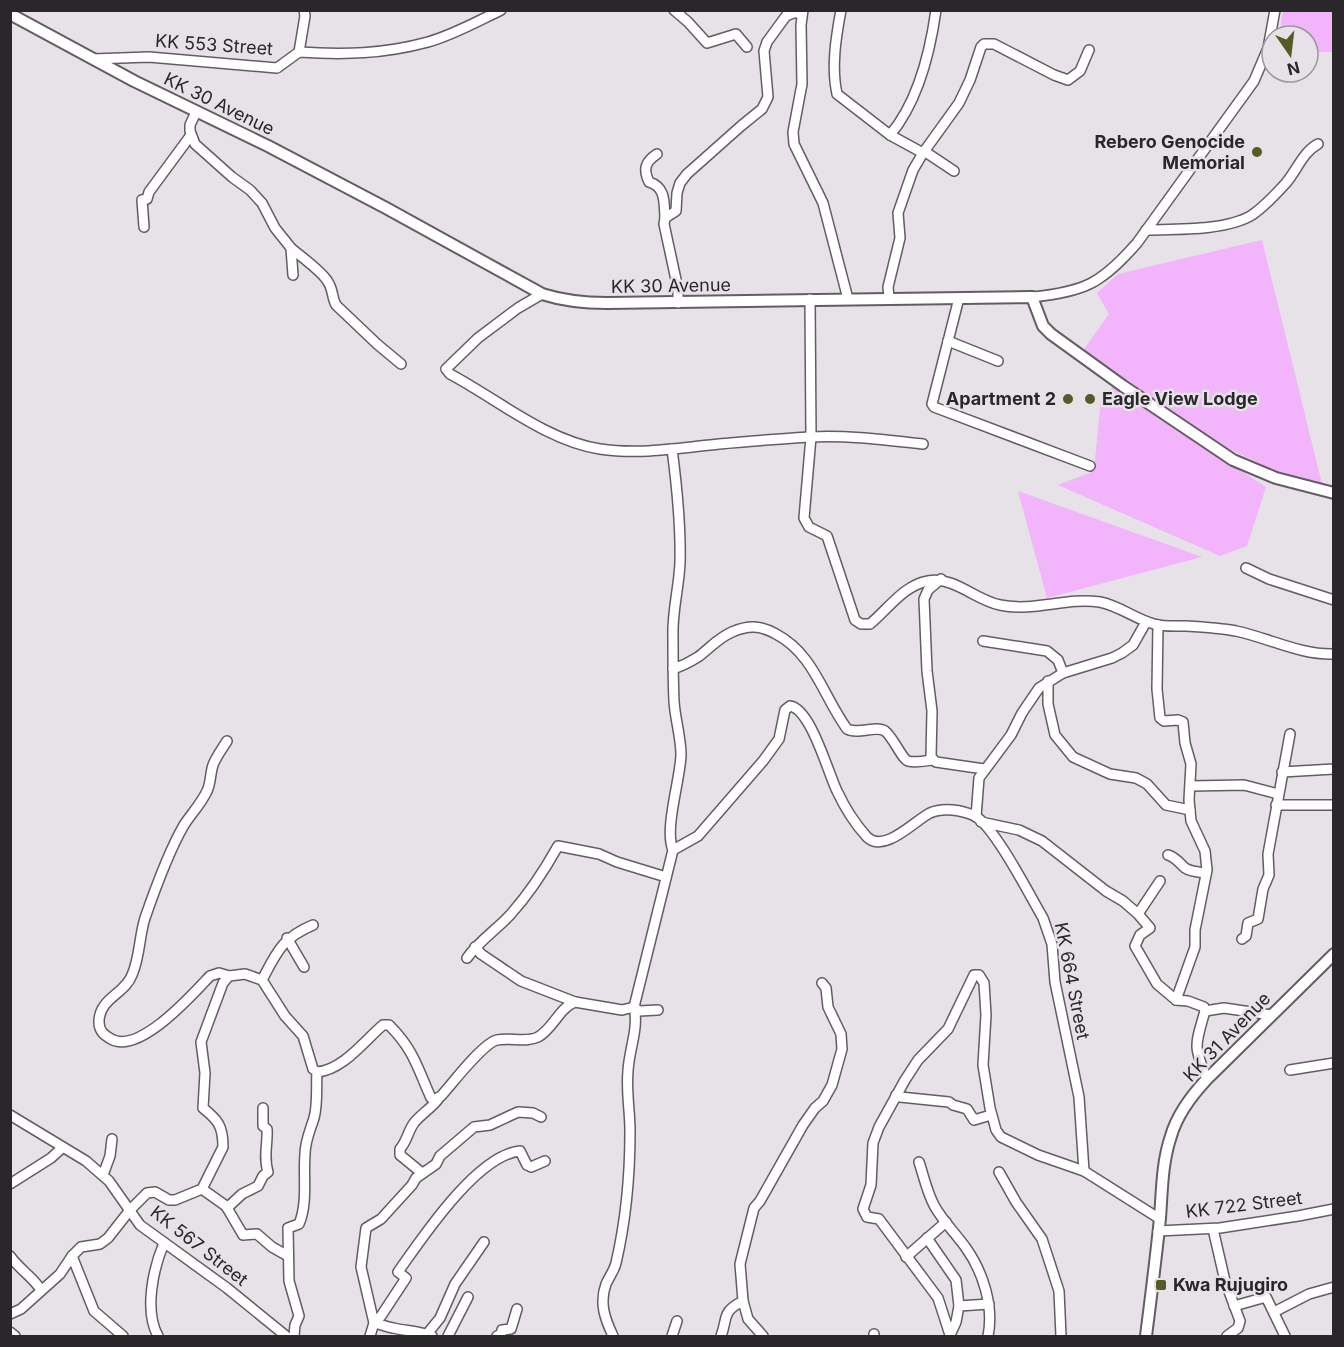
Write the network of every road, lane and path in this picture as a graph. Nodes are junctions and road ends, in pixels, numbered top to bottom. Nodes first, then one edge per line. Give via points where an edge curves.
1 (304, 10) edge
2 (501, 10) edge
3 (674, 10) edge
4 (841, 10) edge
5 (936, 10) edge
6 (1275, 10) edge
7 (802, 12) edge
8 (10, 14) edge
9 (747, 47) dead end
10 (1089, 50) dead end
11 (299, 52) junction
12 (93, 59) junction
13 (196, 112) junction
14 (191, 135) junction
15 (890, 135) junction
16 (1318, 144) dead end
17 (924, 152) junction
18 (657, 154) dead end
19 (954, 171) dead end
20 (665, 218) junction
21 (144, 227) dead end
22 (1146, 230) junction
23 (291, 248) junction
24 (293, 275) dead end
25 (542, 294) junction
26 (1032, 297) junction
27 (848, 298) junction
28 (889, 298) junction
29 (959, 298) junction
30 (810, 299) junction
31 (678, 303) junction
32 (948, 341) junction
33 (998, 361) dead end
34 (401, 364) dead end
35 (811, 437) junction
36 (923, 444) dead end
37 (672, 449) junction
38 (1090, 466) dead end
39 (1334, 493) edge
40 (1246, 568) dead end
41 (941, 579) junction
42 (1334, 600) edge
43 (1146, 622) junction
44 (1158, 625) junction
45 (983, 641) dead end
46 (1330, 656) edge
47 (673, 669) junction
48 (1063, 673) junction
49 (1048, 681) junction
50 (1290, 734) dead end
51 (227, 741) dead end
52 (932, 760) junction
53 (1334, 769) edge
54 (984, 770) junction
55 (1282, 772) junction
56 (1191, 786) junction
57 (1278, 794) junction
58 (1276, 805) junction
59 (1334, 805) edge
60 (1190, 810) junction
61 (978, 819) junction
62 (673, 850) junction
63 (1168, 855) dead end
64 (1206, 873) junction
65 (666, 877) junction
66 (1160, 881) dead end
67 (1138, 914) junction
68 (313, 925) dead end
69 (287, 938) junction
70 (1242, 939) dead end
71 (475, 947) junction
72 (1333, 956) edge
73 (467, 958) dead end
74 (304, 968) dead end
75 (229, 976) junction
76 (262, 980) junction
77 (822, 983) dead end
78 (1176, 1000) junction
79 (575, 1002) junction
80 (634, 1007) junction
81 (658, 1010) dead end
82 (1204, 1011) junction
83 (1271, 1015) junction
84 (1334, 1063) edge
85 (1290, 1070) dead end
86 (317, 1072) junction
87 (1207, 1079) junction
88 (896, 1095) junction
89 (439, 1098) junction
90 (263, 1108) dead end
91 (10, 1115) edge
92 (991, 1115) junction
93 (541, 1117) dead end
94 (112, 1139) dead end
95 (62, 1148) junction
96 (545, 1161) dead end
97 (919, 1162) dead end
98 (1084, 1171) junction
99 (999, 1172) dead end
100 (422, 1173) junction
101 (103, 1175) junction
102 (10, 1184) edge
103 (202, 1189) junction
104 (227, 1208) junction
105 (1334, 1209) edge
106 (130, 1210) junction
107 (1160, 1219) junction
108 (946, 1222) junction
109 (1213, 1229) junction
110 (1158, 1231) junction
111 (927, 1238) junction
112 (484, 1242) dead end
113 (164, 1243) junction
114 (10, 1256) edge
115 (72, 1256) junction
116 (288, 1256) junction
117 (906, 1257) junction
118 (1334, 1287) edge
119 (41, 1290) junction
120 (468, 1298) dead end
121 (743, 1301) junction
122 (989, 1304) junction
123 (959, 1306) junction
124 (1234, 1306) junction
125 (517, 1309) dead end
126 (1274, 1312) junction
127 (10, 1314) edge
128 (677, 1321) dead end
129 (374, 1323) junction
130 (10, 1332) edge
131 (429, 1335) edge
132 (15, 1336) edge
133 (123, 1336) edge
134 (158, 1336) edge
135 (286, 1336) edge
136 (294, 1336) edge
137 (370, 1336) edge
138 (448, 1336) edge
139 (497, 1336) edge
140 (613, 1336) edge
141 (672, 1336) edge
142 (721, 1336) edge
143 (763, 1336) edge
144 (950, 1336) edge
145 (988, 1336) edge
146 (1061, 1336) edge
147 (1146, 1336) edge
148 (1227, 1336) edge
149 (1285, 1336) edge

1 - 11 street
2 - 11 street, KK 553 Street via 431,41 404,48 367,54
3 - 9 street via 707,43 736,34
4 - 15 street via 835,53 837,94
5 - 15 street via 915,92
6 - 22 street via 1268,48 1254,81
7 - 20 street via 786,15 767,42 764,51 768,97 762,110 687,174 677,193 676,211
7 - 27 street via 802,84 794,144 823,202
8 - 12 main road, KK 30 Avenue
10 - 17 street via 1080,71 1068,80 994,44 984,44 959,103
11 - 12 street, KK 553 Street via 277,68 267,69 149,57
12 - 13 main road, KK 30 Avenue
13 - 14 street via 190,125
13 - 25 main road, KK 30 Avenue via 386,208
14 - 21 street via 147,199 142,200
14 - 23 street via 195,144 256,196
15 - 17 street
16 - 22 street via 1277,193 1242,220
17 - 19 street
17 - 28 street via 913,170 898,213 900,238
18 - 20 street via 645,166 649,182 657,184 663,192
20 - 31 street
22 - 26 street via 1101,279 1061,294
23 - 24 street
23 - 34 street via 326,278 336,305
25 - 31 main road, KK 30 Avenue via 583,303
25 - 37 street via 478,338 447,369 450,374 567,440 599,449
26 - 29 main road, KK 30 Avenue
26 - 39 main road via 1043,326 1051,334 1233,460 1276,478
27 - 28 main road, KK 30 Avenue
27 - 30 main road, KK 30 Avenue
28 - 29 main road, KK 30 Avenue
29 - 32 street
30 - 31 main road, KK 30 Avenue
30 - 35 street
32 - 33 street
32 - 38 street via 933,407
35 - 36 street
35 - 37 street
35 - 41 street via 805,522 827,536 855,620 870,624 917,584
37 - 47 street via 681,532
40 - 42 street
41 - 43 street via 997,605 1016,608 1097,602 1114,605
41 - 52 street via 924,599
43 - 44 street
43 - 48 street via 1133,645 1122,653
44 - 46 street via 1230,630
44 - 56 street via 1160,718 1183,722
45 - 48 street via 1047,651 1058,660
47 - 52 street via 700,656 722,636 748,626 760,626 790,642 812,666 847,729 880,729 908,761
47 - 62 street via 681,745 670,831
48 - 49 street
49 - 54 street via 1039,688
49 - 60 street via 1055,735 1073,757 1110,774 1136,778 1166,805
50 - 55 street
51 - 75 street via 213,765 207,792 183,826 164,870 146,917 139,957 130,980 105,1004 99,1019 100,1030 118,1043 139,1037 166,1018 210,976
52 - 54 street
53 - 55 street
54 - 61 street via 978,786
55 - 57 street
56 - 57 street via 1244,785
56 - 60 street
57 - 58 street
58 - 59 street
58 - 70 street via 1268,854 1269,875 1258,918 1248,923
60 - 64 street via 1205,851
61 - 62 street via 941,810 931,812 888,841 877,843 868,838 838,795 816,737 798,710 790,706 785,710 779,739 763,760 698,836
61 - 67 street via 1030,834
61 - 98 street, KK 664 Street via 1002,848 1050,937 1055,982 1079,1097
62 - 65 street
63 - 64 street via 1185,868
64 - 78 street via 1195,930 1196,947
65 - 71 street via 599,854 558,846 529,893
65 - 80 street
66 - 67 street
67 - 78 street via 1150,928 1137,940 1137,951 1157,984
68 - 69 street
69 - 74 street
69 - 76 street
71 - 73 street
71 - 79 street via 521,981
72 - 83 main road, KK 31 Avenue
75 - 76 street via 246,974
75 - 103 street via 201,1042 205,1073 203,1108 217,1120 223,1143
76 - 86 street via 303,1036
77 - 121 street via 841,1034 842,1049 832,1086 802,1125 754,1208 740,1264
78 - 82 street via 1202,1006
79 - 80 street via 622,1010
79 - 89 street via 568,1004 541,1035 488,1044
80 - 81 street via 639,1011
80 - 140 street via 627,1099 629,1170 615,1267 603,1294 603,1314
82 - 83 street via 1224,1008
82 - 87 street via 1196,1046
83 - 87 main road, KK 31 Avenue
84 - 85 street
86 - 89 street via 336,1066 383,1025 389,1025 412,1053 431,1098
86 - 116 street via 314,1118 304,1153 301,1218 299,1224 288,1228
87 - 107 main road, KK 31 Avenue via 1181,1114 1171,1136
88 - 92 street via 950,1102 967,1109 974,1120
88 - 92 street via 918,1060 948,1029 971,978 979,975 984,983 986,1015 982,1065
88 - 117 street via 873,1143 871,1185 862,1209 867,1217 879,1220
89 - 100 street via 415,1123 400,1149 400,1155
90 - 104 street via 268,1143 264,1160 268,1172 258,1186
91 - 95 street, KK 567 Street
92 - 98 street via 1001,1137
93 - 100 street via 518,1112 490,1125 474,1127
94 - 101 street
95 - 101 street, KK 567 Street
95 - 102 street
96 - 129 street via 531,1167 520,1151 508,1152 463,1188 398,1272 406,1278
97 - 108 street via 930,1198
98 - 107 street
99 - 146 street via 1042,1239 1059,1291
100 - 129 street via 381,1219 366,1228 360,1267
101 - 106 street, KK 567 Street
103 - 104 street
103 - 106 street via 175,1200 151,1191
104 - 116 street via 243,1235 257,1234
105 - 109 street, KK 722 Street
106 - 113 street, KK 567 Street via 140,1225
106 - 115 street via 108,1238 100,1244 81,1247
107 - 110 main road, KK 31 Avenue
108 - 111 street
108 - 122 street via 980,1271
109 - 110 street, KK 722 Street
109 - 124 street
110 - 147 main road, KK 31 Avenue
111 - 117 street
111 - 123 street via 956,1280
112 - 131 street via 455,1284
113 - 134 street via 150,1310
113 - 135 street, KK 567 Street
114 - 119 street
115 - 119 street via 60,1274
115 - 133 street via 94,1311
116 - 136 street via 289,1281 299,1316
117 - 144 street via 938,1298
118 - 126 street
119 - 127 street
120 - 138 street
121 - 142 street via 724,1318
121 - 143 street via 748,1319
122 - 123 street
122 - 145 street
123 - 144 street
124 - 126 street via 1263,1296
124 - 148 street via 1239,1326
125 - 139 street via 511,1329 502,1330
126 - 149 street
128 - 141 street
129 - 131 street
129 - 137 street
130 - 132 street

